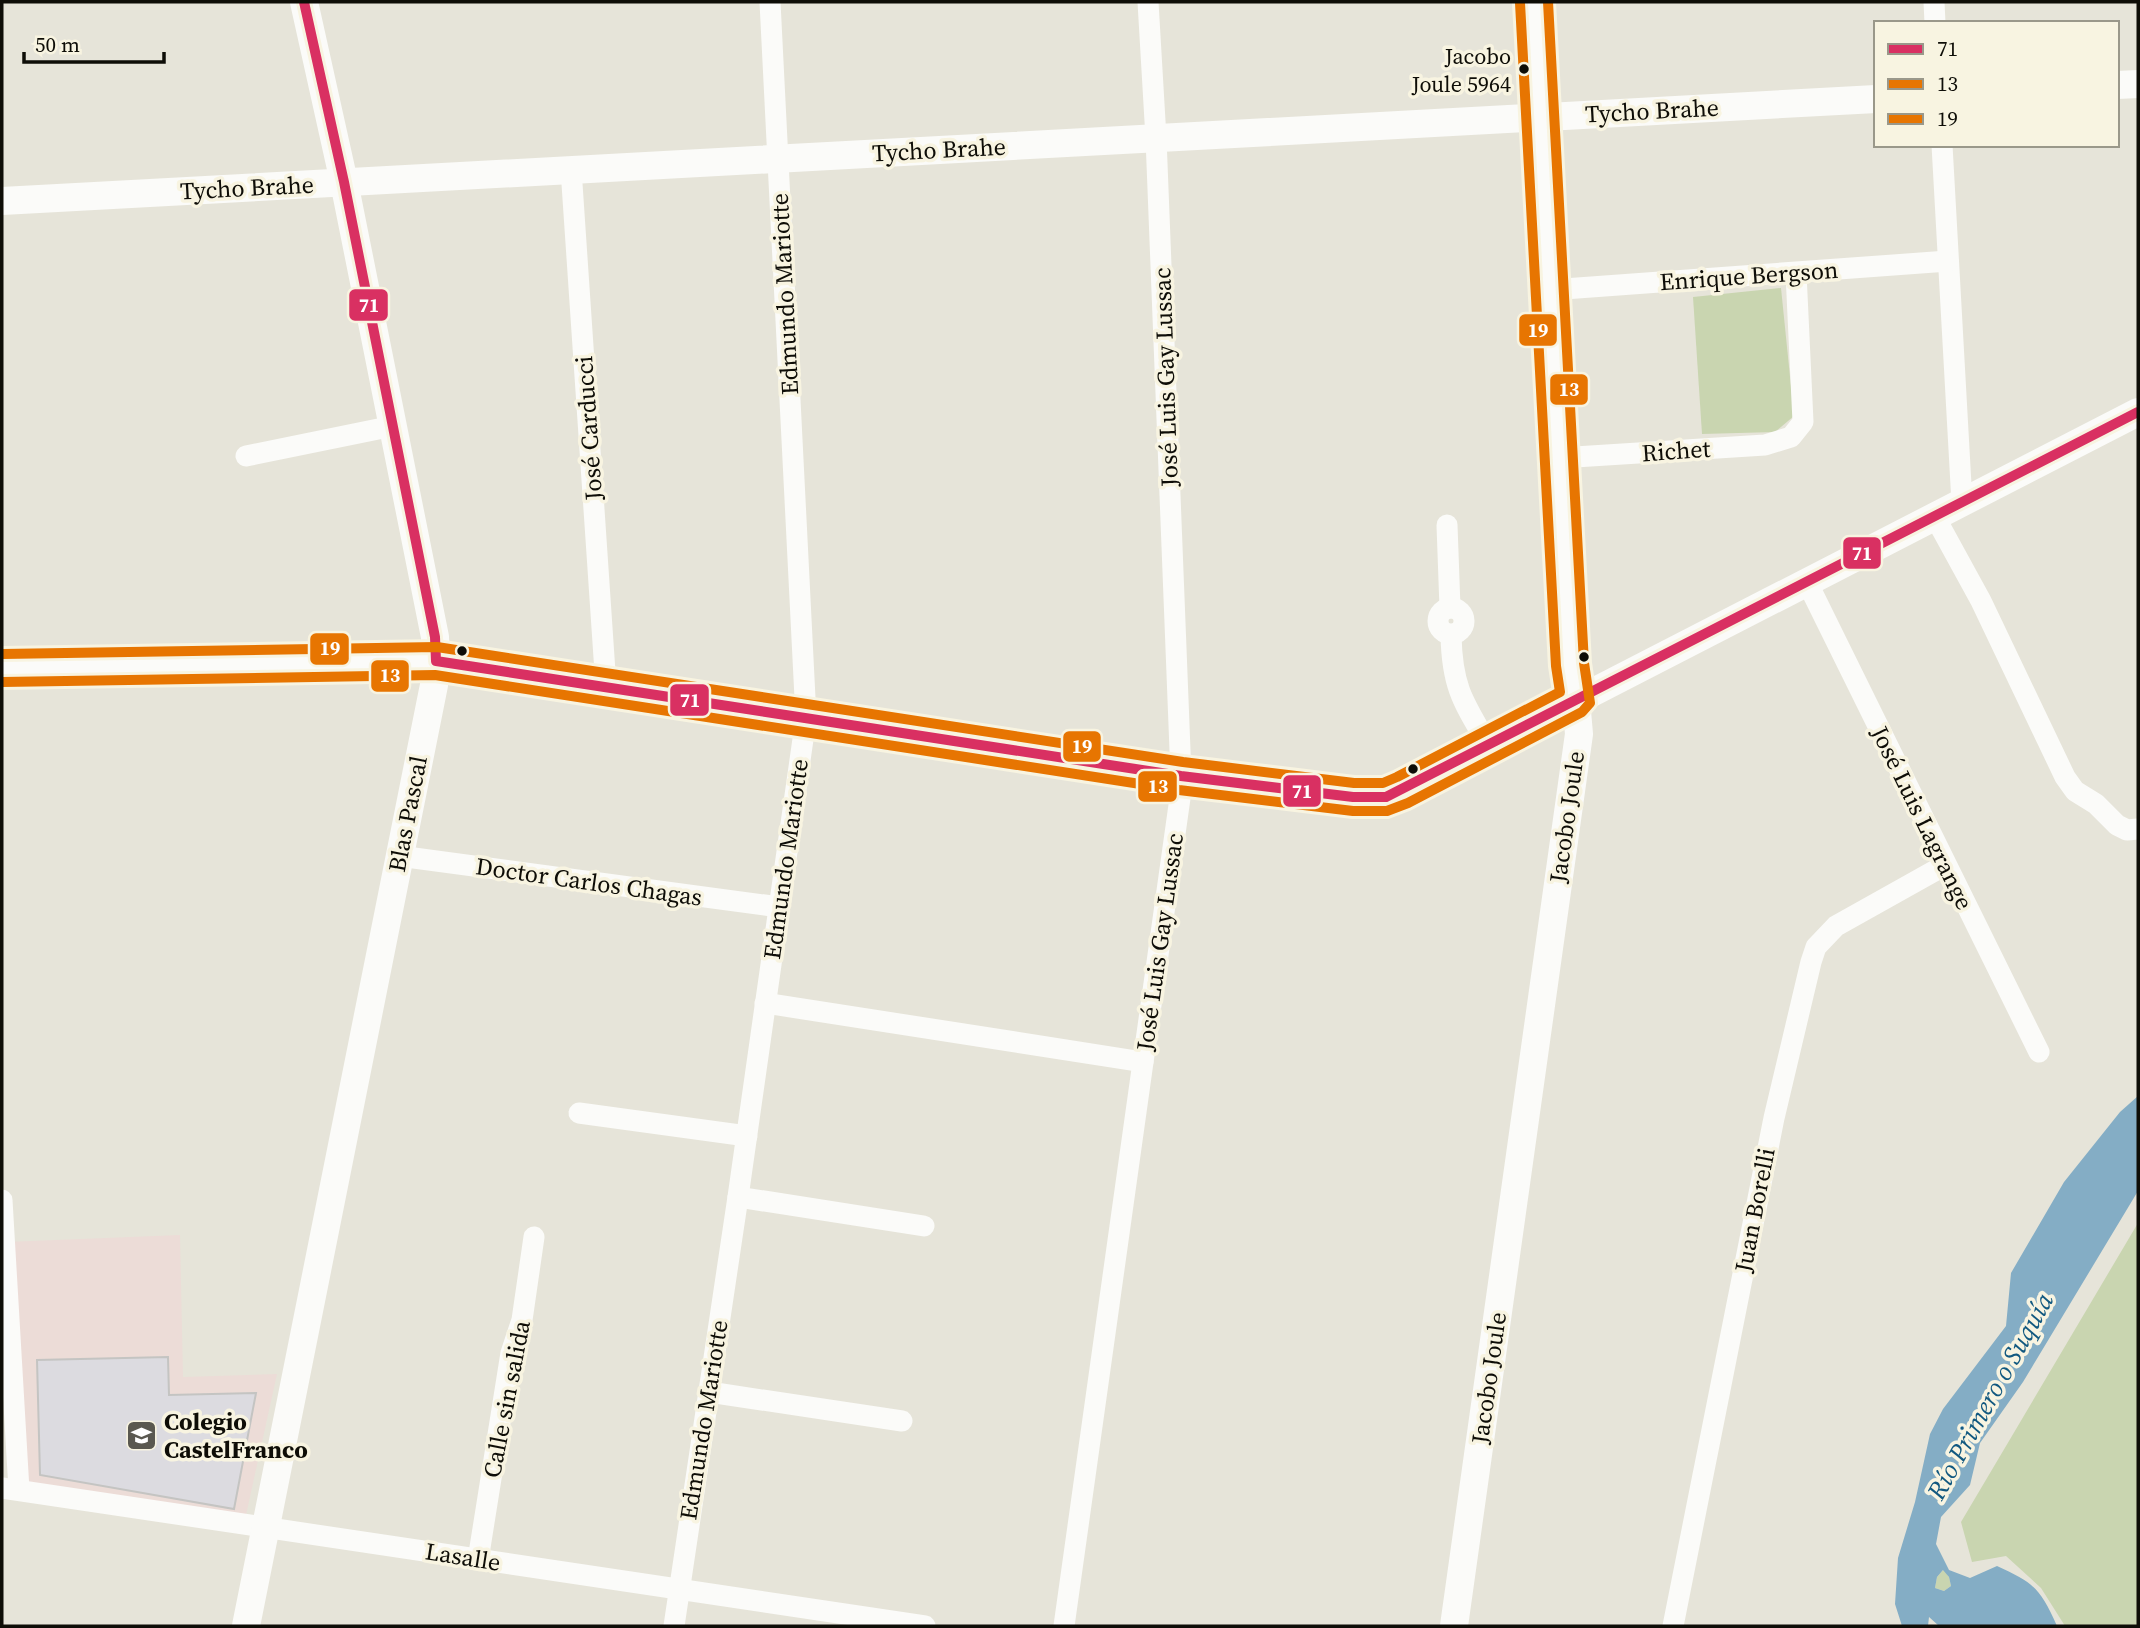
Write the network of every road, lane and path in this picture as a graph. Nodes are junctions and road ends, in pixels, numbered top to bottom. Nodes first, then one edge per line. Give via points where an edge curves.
1 (304, 2) edge
2 (770, 2) edge
3 (1148, 2) edge
4 (1534, 2) edge
5 (1934, 2) edge
6 (1935, 21) edge
7 (2138, 84) edge
8 (2119, 85) edge
9 (1874, 99) edge
10 (1540, 116) junction
11 (1156, 138) junction
12 (1942, 147) edge
13 (779, 159) junction
14 (571, 169) junction
15 (344, 182) junction
16 (2, 201) edge
17 (1948, 261) junction
18 (1796, 273) junction
19 (1550, 290) junction
20 (2138, 412) edge
21 (393, 426) junction
22 (246, 456) dead end
23 (1559, 458) junction
24 (1962, 503) junction
25 (1935, 517) junction
26 (1447, 524) dead end
27 (1807, 582) junction
28 (436, 661) junction
29 (2, 668) edge
30 (606, 687) junction
31 (1576, 700) junction
32 (806, 718) junction
33 (1489, 746) junction
34 (1181, 776) junction
35 (2138, 829) edge
36 (399, 856) junction
37 (1945, 865) junction
38 (779, 907) junction
39 (765, 1003) junction
40 (2039, 1052) dead end
41 (1143, 1062) junction
42 (579, 1113) dead end
43 (747, 1136) junction
44 (738, 1197) junction
45 (2, 1200) edge
46 (924, 1226) dead end
47 (534, 1237) dead end
48 (709, 1392) junction
49 (902, 1421) dead end
50 (10, 1489) edge
51 (265, 1527) junction
52 (478, 1560) junction
53 (678, 1589) junction
54 (879, 1623) edge
55 (246, 1626) edge
56 (674, 1626) edge
57 (925, 1626) edge
58 (1064, 1626) edge
59 (1454, 1626) edge
60 (1673, 1626) edge

1 - 15 main road, Blas Pascal
2 - 13 street, Edmundo Mariotte
3 - 11 street, José Luis Gay Lussac
4 - 10 street, Jacobo Joule
5 - 6 street
7 - 8 main road
9 - 10 main road, Tycho Brahe
10 - 11 main road, Tycho Brahe
10 - 19 street, Jacobo Joule
11 - 13 main road, Tycho Brahe
11 - 34 street, José Luis Gay Lussac
12 - 17 street
13 - 14 main road, Tycho Brahe
13 - 32 street, Edmundo Mariotte
14 - 15 main road, Tycho Brahe
14 - 30 street, José Carducci
15 - 16 main road, Tycho Brahe
15 - 21 main road, Blas Pascal
17 - 18 street, Enrique Bergson
17 - 24 street
18 - 19 street, Enrique Bergson
18 - 23 street, Richet via 1803,422 1791,437 1765,445
19 - 23 street, Jacobo Joule
20 - 24 main road
21 - 22 street
21 - 28 main road, Blas Pascal
23 - 31 street, Jacobo Joule via 1570,665
24 - 25 main road
25 - 27 main road
25 - 35 street via 1981,601 2065,777 2117,825
26 - 33 street via 1450,608 1461,612 1464,624 1451,635 1452,664 1458,690
27 - 31 main road
27 - 37 street, José Luis Lagrange
28 - 29 main road
28 - 30 main road
28 - 36 main road, Blas Pascal
30 - 32 main road
31 - 33 main road
31 - 59 main road, Jacobo Joule via 1579,734
32 - 34 main road
32 - 38 street, Edmundo Mariotte
33 - 34 main road via 1386,797
34 - 41 street, José Luis Gay Lussac
36 - 38 street, Doctor Carlos Chagas
36 - 51 main road, Blas Pascal
37 - 40 street, José Luis Lagrange
37 - 60 street, Juan Borelli via 1836,926 1816,947 1773,1118
38 - 39 street, Edmundo Mariotte
39 - 41 street
39 - 43 street, Edmundo Mariotte
41 - 58 street, José Luis Gay Lussac
42 - 43 street
43 - 44 street, Edmundo Mariotte
44 - 46 street
44 - 48 street, Edmundo Mariotte
45 - 50 street
47 - 52 street, Calle sin salida
48 - 49 street
48 - 53 street, Edmundo Mariotte
50 - 51 street, Lasalle
51 - 52 street, Lasalle
51 - 55 main road, Blas Pascal
52 - 53 street, Lasalle
53 - 54 street, Lasalle
53 - 56 street, Edmundo Mariotte
54 - 57 street, Lasalle

